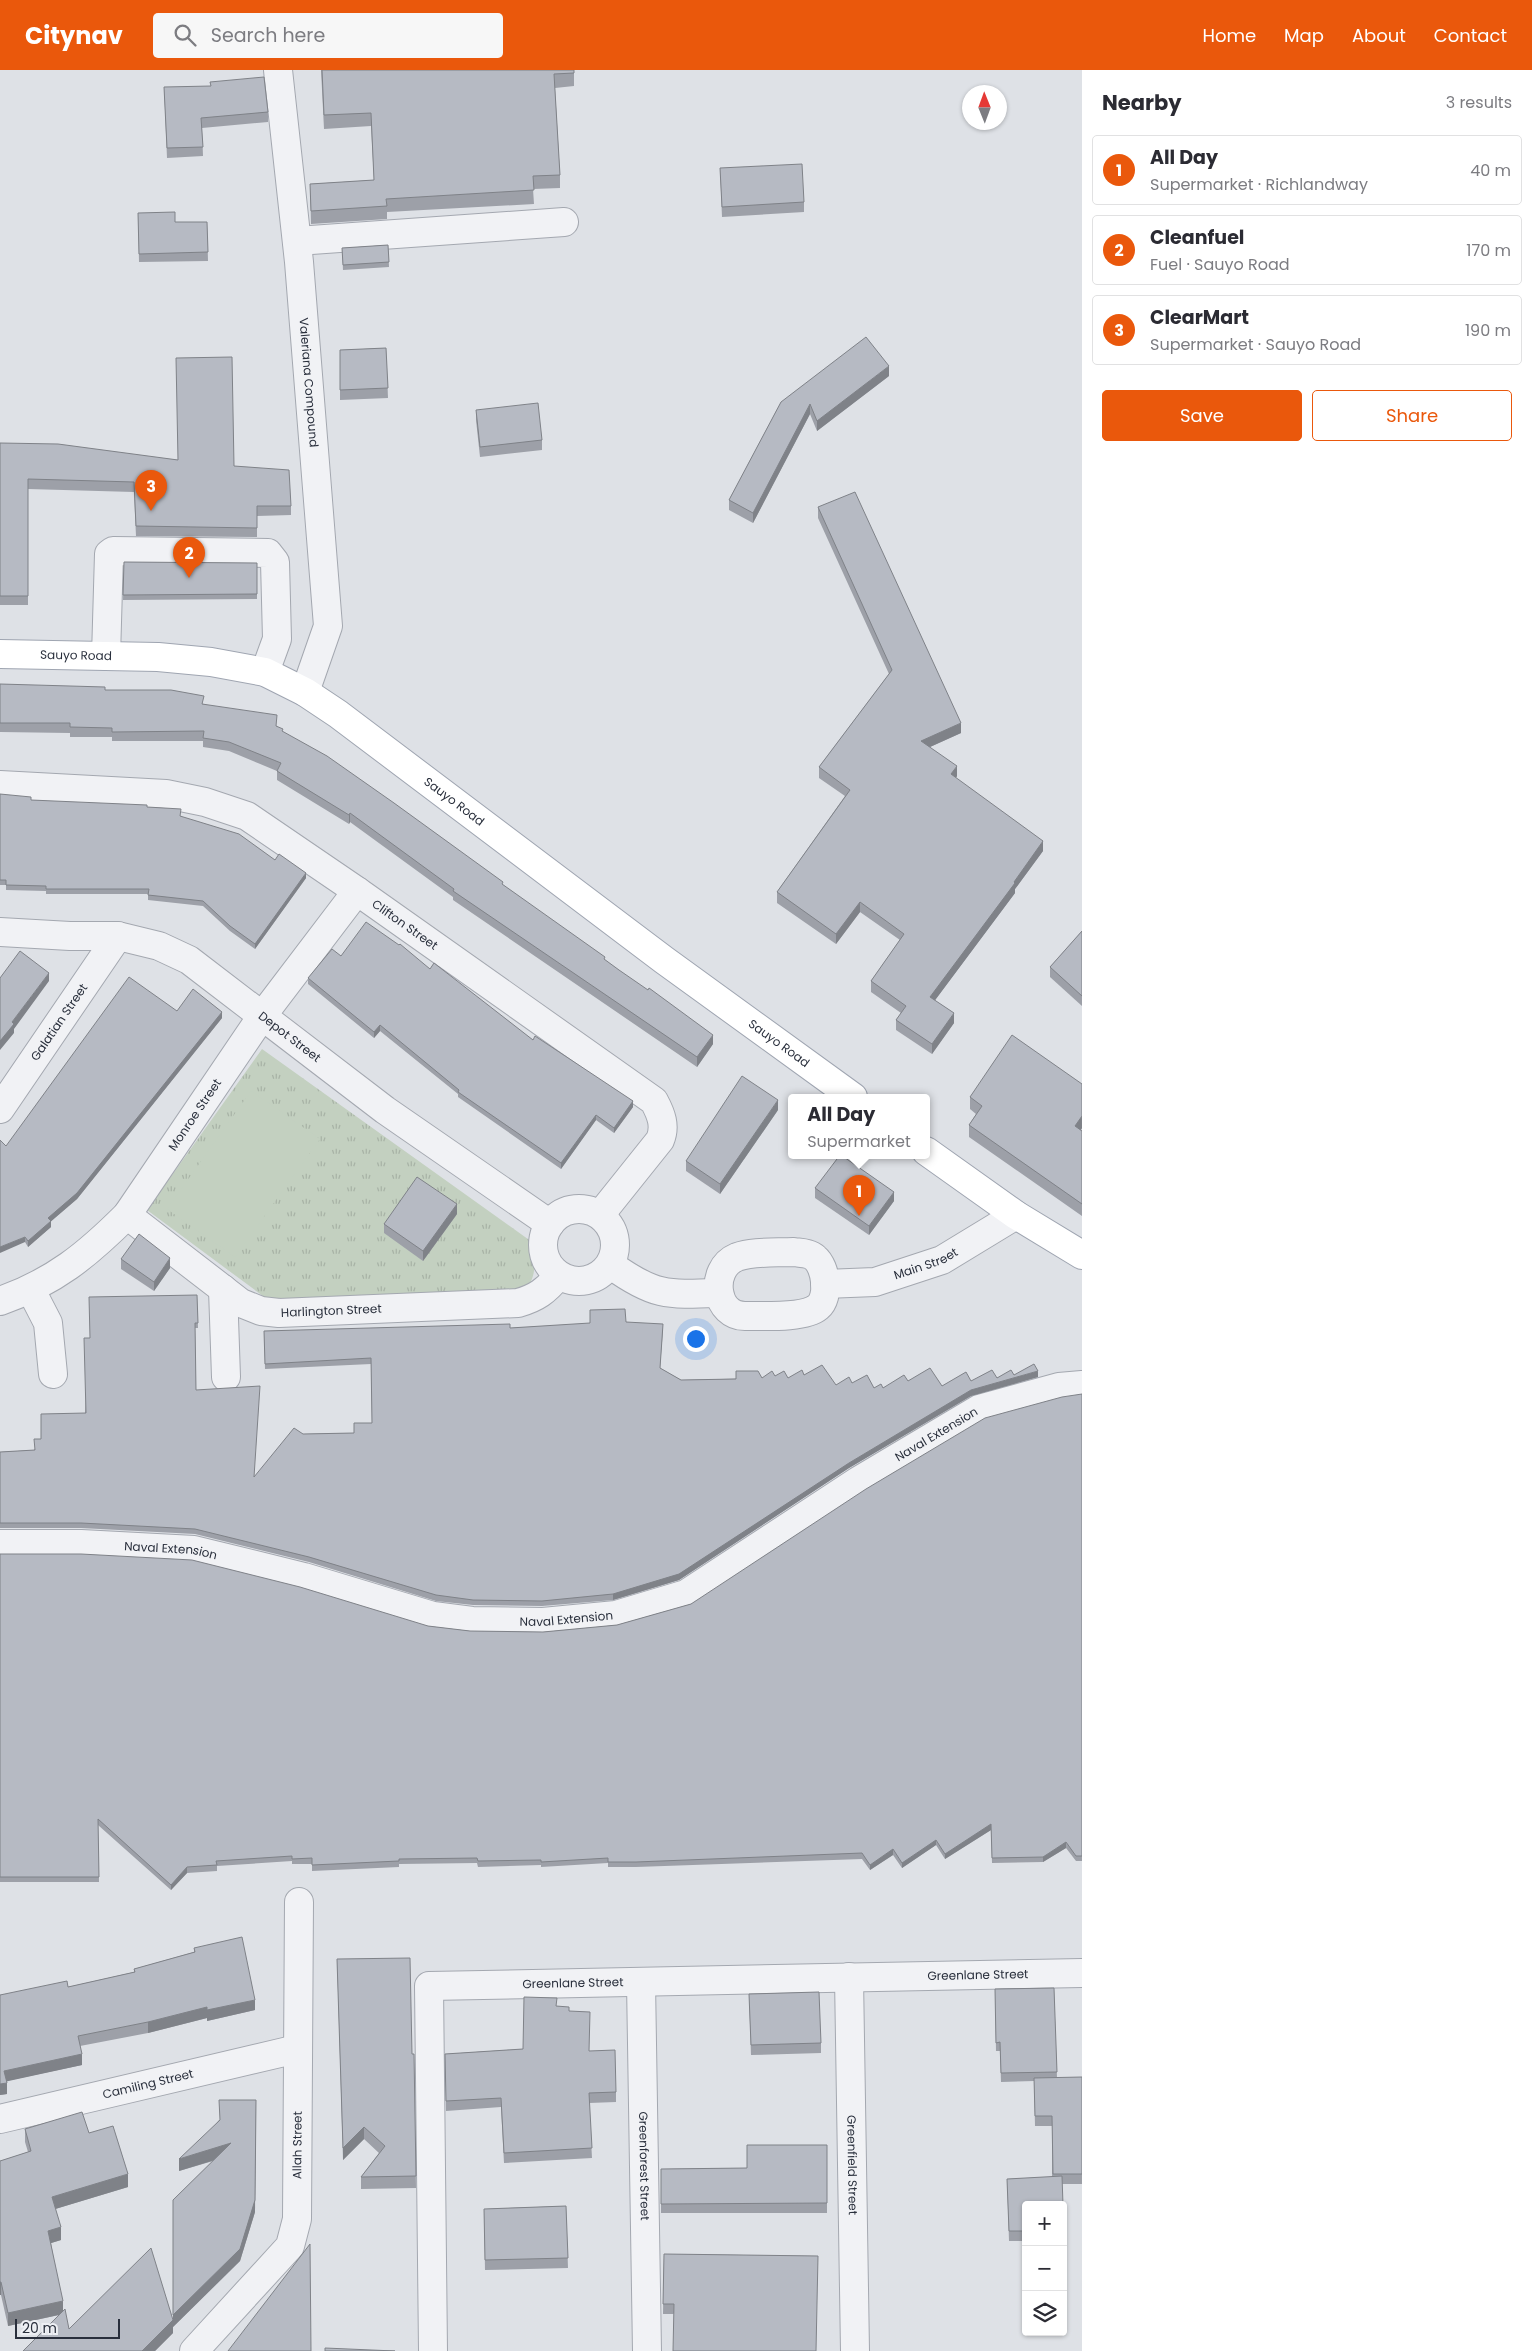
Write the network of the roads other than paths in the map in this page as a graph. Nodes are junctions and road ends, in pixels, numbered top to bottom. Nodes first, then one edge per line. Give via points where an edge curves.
1 (278, 70) edge
2 (564, 222) dead end
3 (297, 241) junction
4 (0, 654) edge
5 (106, 656) junction
6 (265, 672) junction
7 (305, 692) junction
8 (0, 785) edge
9 (357, 891) junction
10 (0, 932) edge
11 (118, 936) junction
12 (262, 1016) junction
13 (848, 1094) edge
14 (0, 1109) edge
15 (930, 1154) edge
16 (127, 1215) junction
17 (600, 1215) junction
18 (1016, 1216) junction
19 (550, 1224) junction
20 (1082, 1255) edge
21 (611, 1265) junction
22 (558, 1276) junction
23 (825, 1284) junction
24 (223, 1289) junction
25 (31, 1290) junction
26 (718, 1293) junction
27 (0, 1302) edge
28 (52, 1374) dead end
29 (226, 1377) dead end
30 (1082, 1385) edge
31 (0, 1544) edge
32 (299, 1902) dead end
33 (1082, 1973) edge
34 (849, 1977) junction
35 (641, 1982) junction
36 (297, 2049) junction
37 (0, 2119) edge
38 (194, 2351) edge
39 (433, 2351) edge
40 (647, 2351) edge
41 (855, 2351) edge

1 - 3 street, Valeriana Compound
2 - 3 street
3 - 7 street, Valeriana Compound via 328,626
4 - 5 main road, Sauyo Road
5 - 6 main road, Sauyo Road via 211,662
5 - 6 street via 109,554 113,551 268,552 275,562 276,639
6 - 7 main road, Sauyo Road
7 - 13 main road, Sauyo Road
8 - 9 street, Clifton Street via 166,794 205,802 247,816
9 - 12 street, Monroe Street
9 - 17 street, Clifton Street via 654,1101 664,1130 660,1140
10 - 11 street, Depot Street
11 - 12 street, Depot Street via 159,946 190,960
11 - 14 street, Galatian Street
12 - 16 street, Monroe Street
12 - 19 street, Depot Street via 385,1110
15 - 18 main road
16 - 24 street, Harlington Street
16 - 25 street, Monroe Street via 66,1269
17 - 19 street via 573,1209 556,1217
17 - 21 street via 616,1238 616,1252
18 - 20 main road
18 - 23 street, Main Street via 942,1260 874,1282
19 - 22 street via 544,1234 543,1252 550,1268
21 - 22 street via 600,1276 587,1282
21 - 26 street via 648,1288 672,1295
22 - 24 street, Harlington Street via 534,1298 518,1302 279,1313 261,1311 241,1303
23 - 26 street via 824,1298 819,1307 797,1314 744,1317 732,1312
23 - 26 street via 821,1265 806,1253 747,1255 736,1258 723,1269 718,1280
24 - 29 street
25 - 27 street, Monroe Street
25 - 28 street via 48,1323
30 - 31 street, Naval Extension via 1059,1387 979,1410 858,1481 686,1594 616,1615 543,1622 472,1621 433,1616 304,1577 194,1550 81,1544
32 - 36 street, Allah Street
33 - 34 street, Greenlane Street
34 - 35 street, Greenlane Street
34 - 41 street, Greenfield Street
35 - 39 street, Greenlane Street via 429,1986
35 - 40 street, Greenforest Street
36 - 37 street, Camiling Street
36 - 38 street, Allah Street via 297,2219 290,2246

